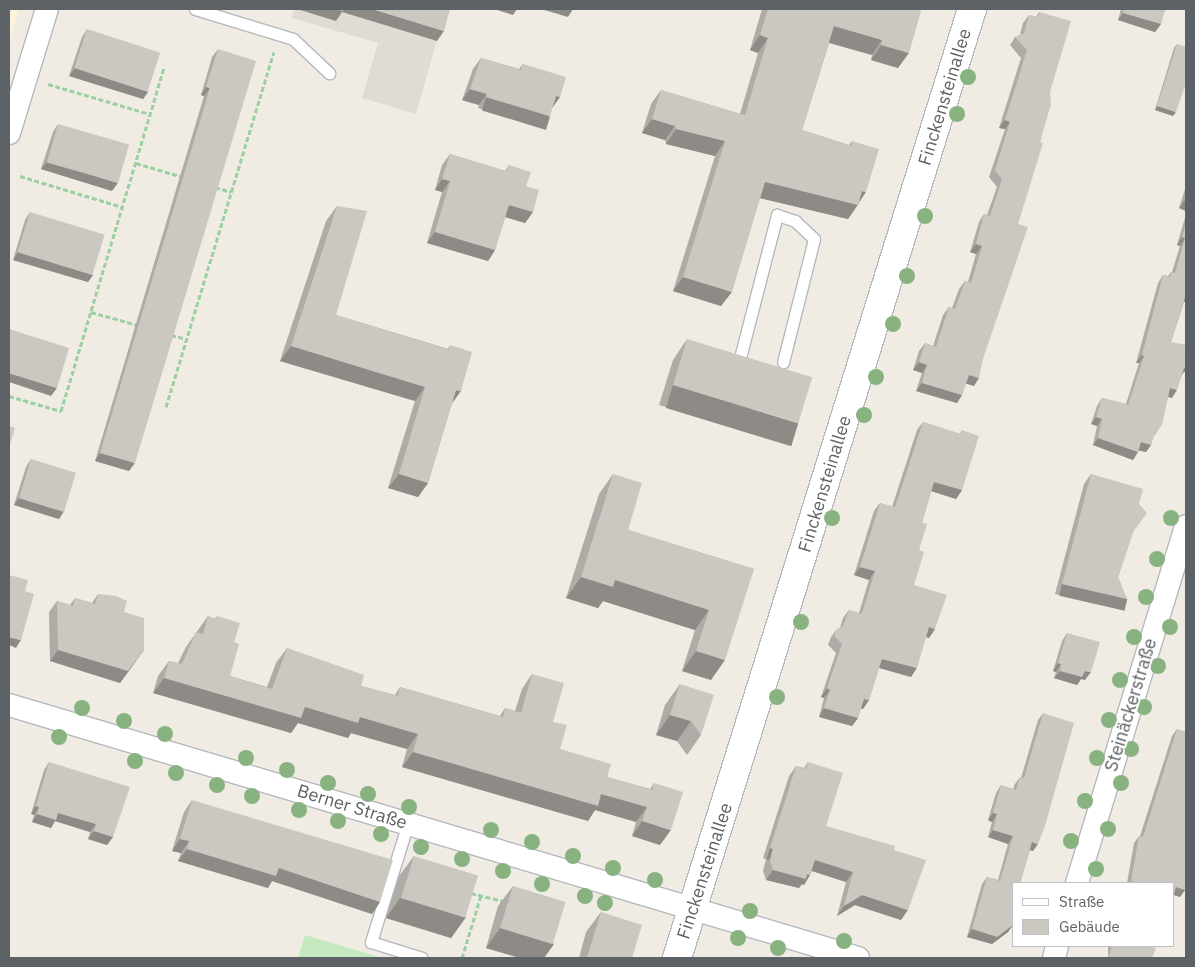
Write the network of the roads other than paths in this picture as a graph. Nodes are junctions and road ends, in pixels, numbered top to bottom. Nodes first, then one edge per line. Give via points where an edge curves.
1 (47, 9) edge
2 (195, 9) edge
3 (972, 9) edge
4 (329, 73) dead end
5 (9, 133) edge
6 (741, 354) edge
7 (783, 362) dead end
8 (1186, 526) edge
9 (9, 705) edge
10 (408, 823) junction
11 (1077, 882) edge
12 (694, 909) junction
13 (422, 958) edge
14 (677, 958) edge
15 (858, 958) edge

1 - 5 street
2 - 4 lane via 293,39
3 - 12 street, Finckensteinallee
6 - 7 lane via 777,215 795,221 814,239
8 - 11 street, Steinäckerstraße
9 - 10 street, Berner Straße
10 - 12 street, Berner Straße
10 - 13 lane via 371,942
12 - 14 street, Finckensteinallee
12 - 15 street, Berner Straße

